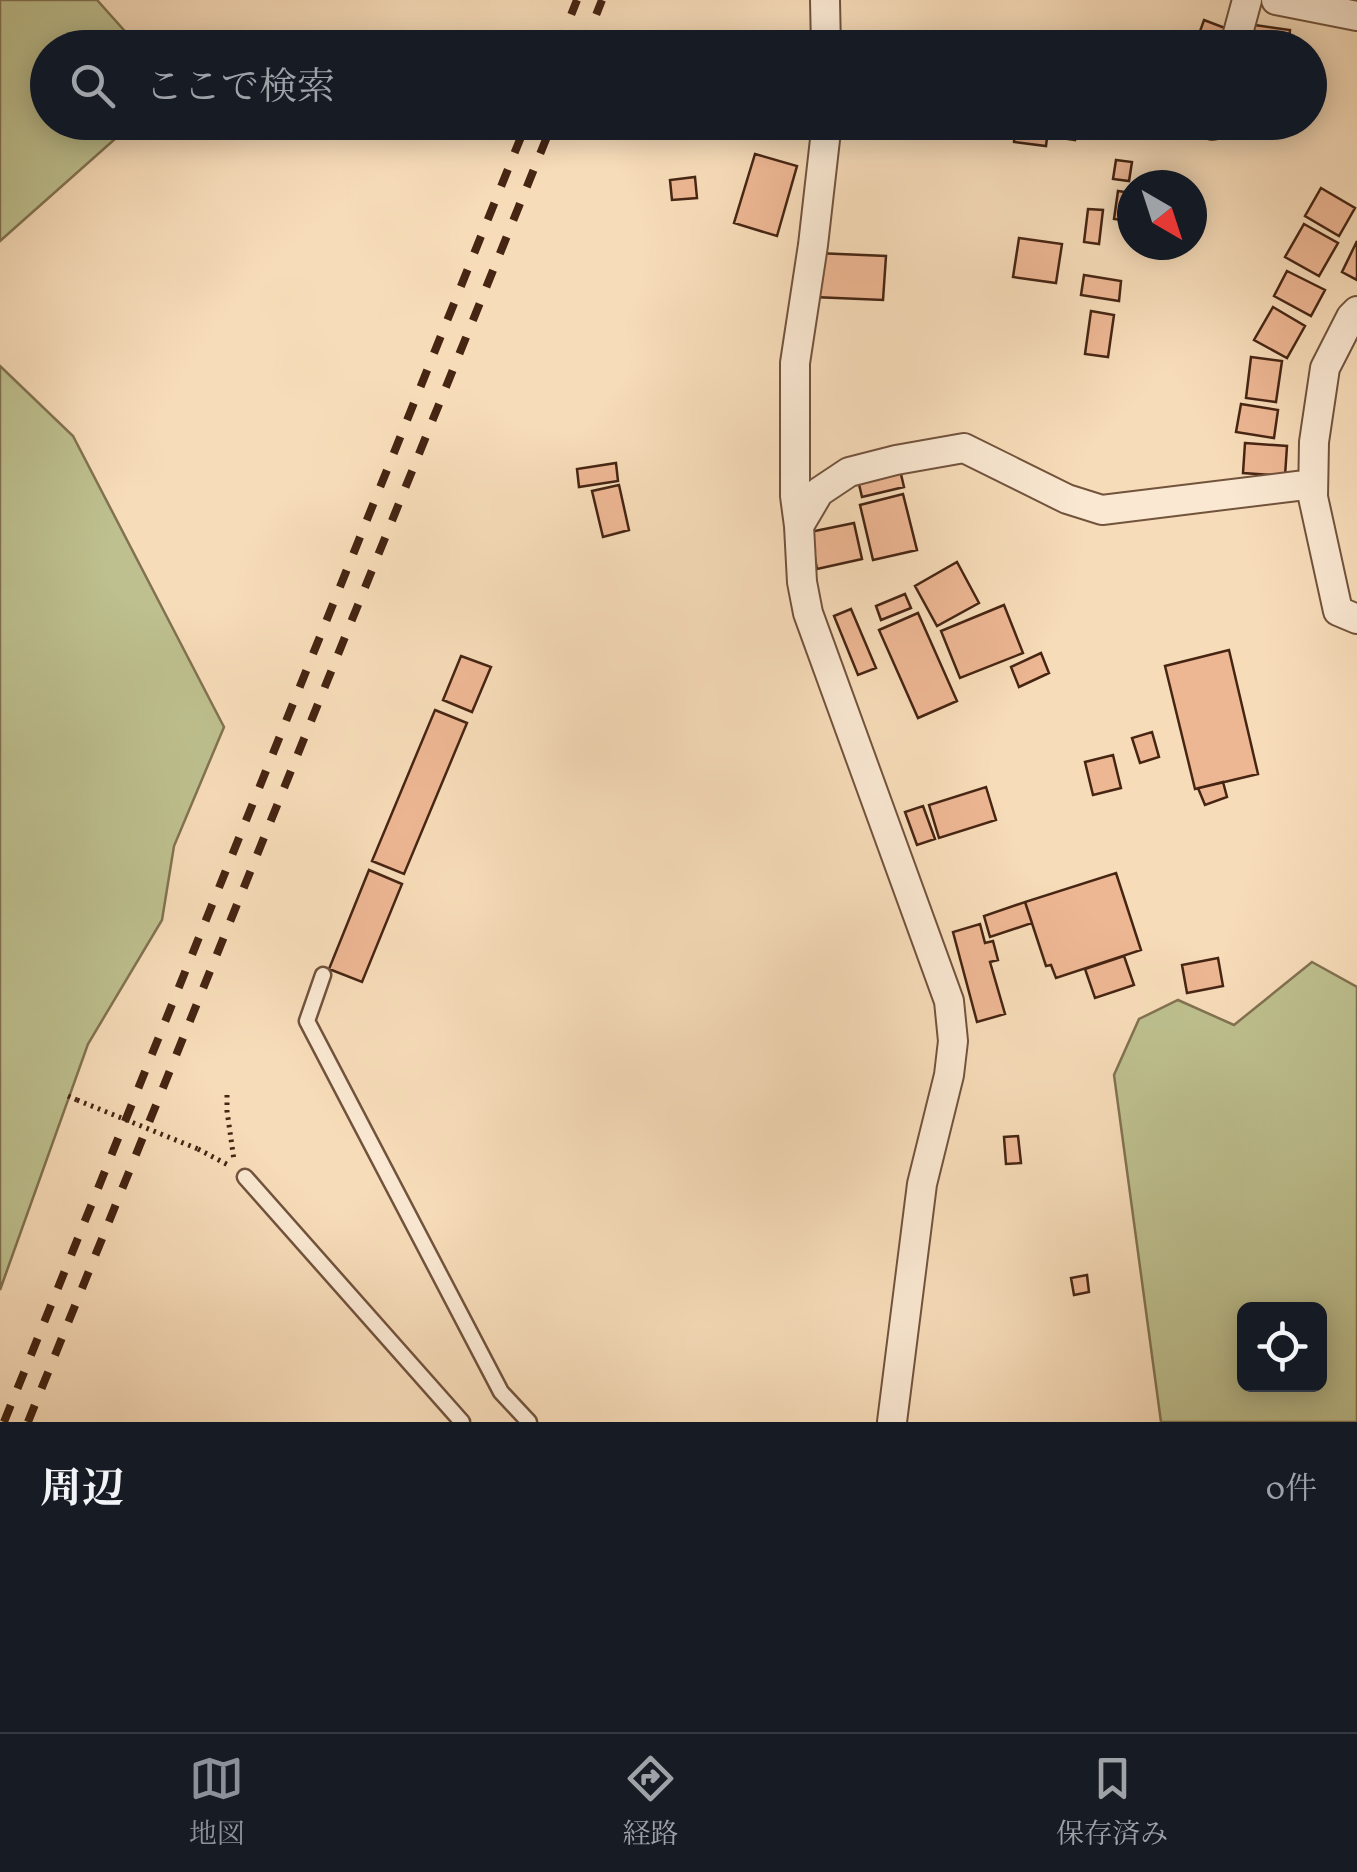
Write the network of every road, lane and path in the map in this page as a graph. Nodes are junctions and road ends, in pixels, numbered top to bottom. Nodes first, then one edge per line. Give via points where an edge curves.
1 (825, 0) edge
2 (1247, 0) edge
3 (1276, 0) edge
4 (1357, 16) edge
5 (826, 30) edge
6 (1239, 30) edge
7 (825, 140) edge
8 (1357, 311) edge
9 (1313, 484) junction
10 (799, 526) junction
11 (1357, 619) edge
12 (323, 975) dead end
13 (227, 1095) dead end
14 (68, 1096) dead end
15 (227, 1163) dead end
16 (239, 1173) joint
17 (462, 1422) edge
18 (529, 1422) edge
19 (892, 1422) edge

1 - 5 street
2 - 6 street
3 - 4 street
7 - 10 street via 795,364
8 - 9 street via 1325,368
9 - 10 street via 1102,510 964,448 849,472 819,492
9 - 11 street via 1338,611
10 - 19 street via 808,613 949,1001 949,1075 922,1184
12 - 18 lane via 307,1022 501,1392
13 - 16 path
14 - 15 path, bridge
16 - 17 lane

